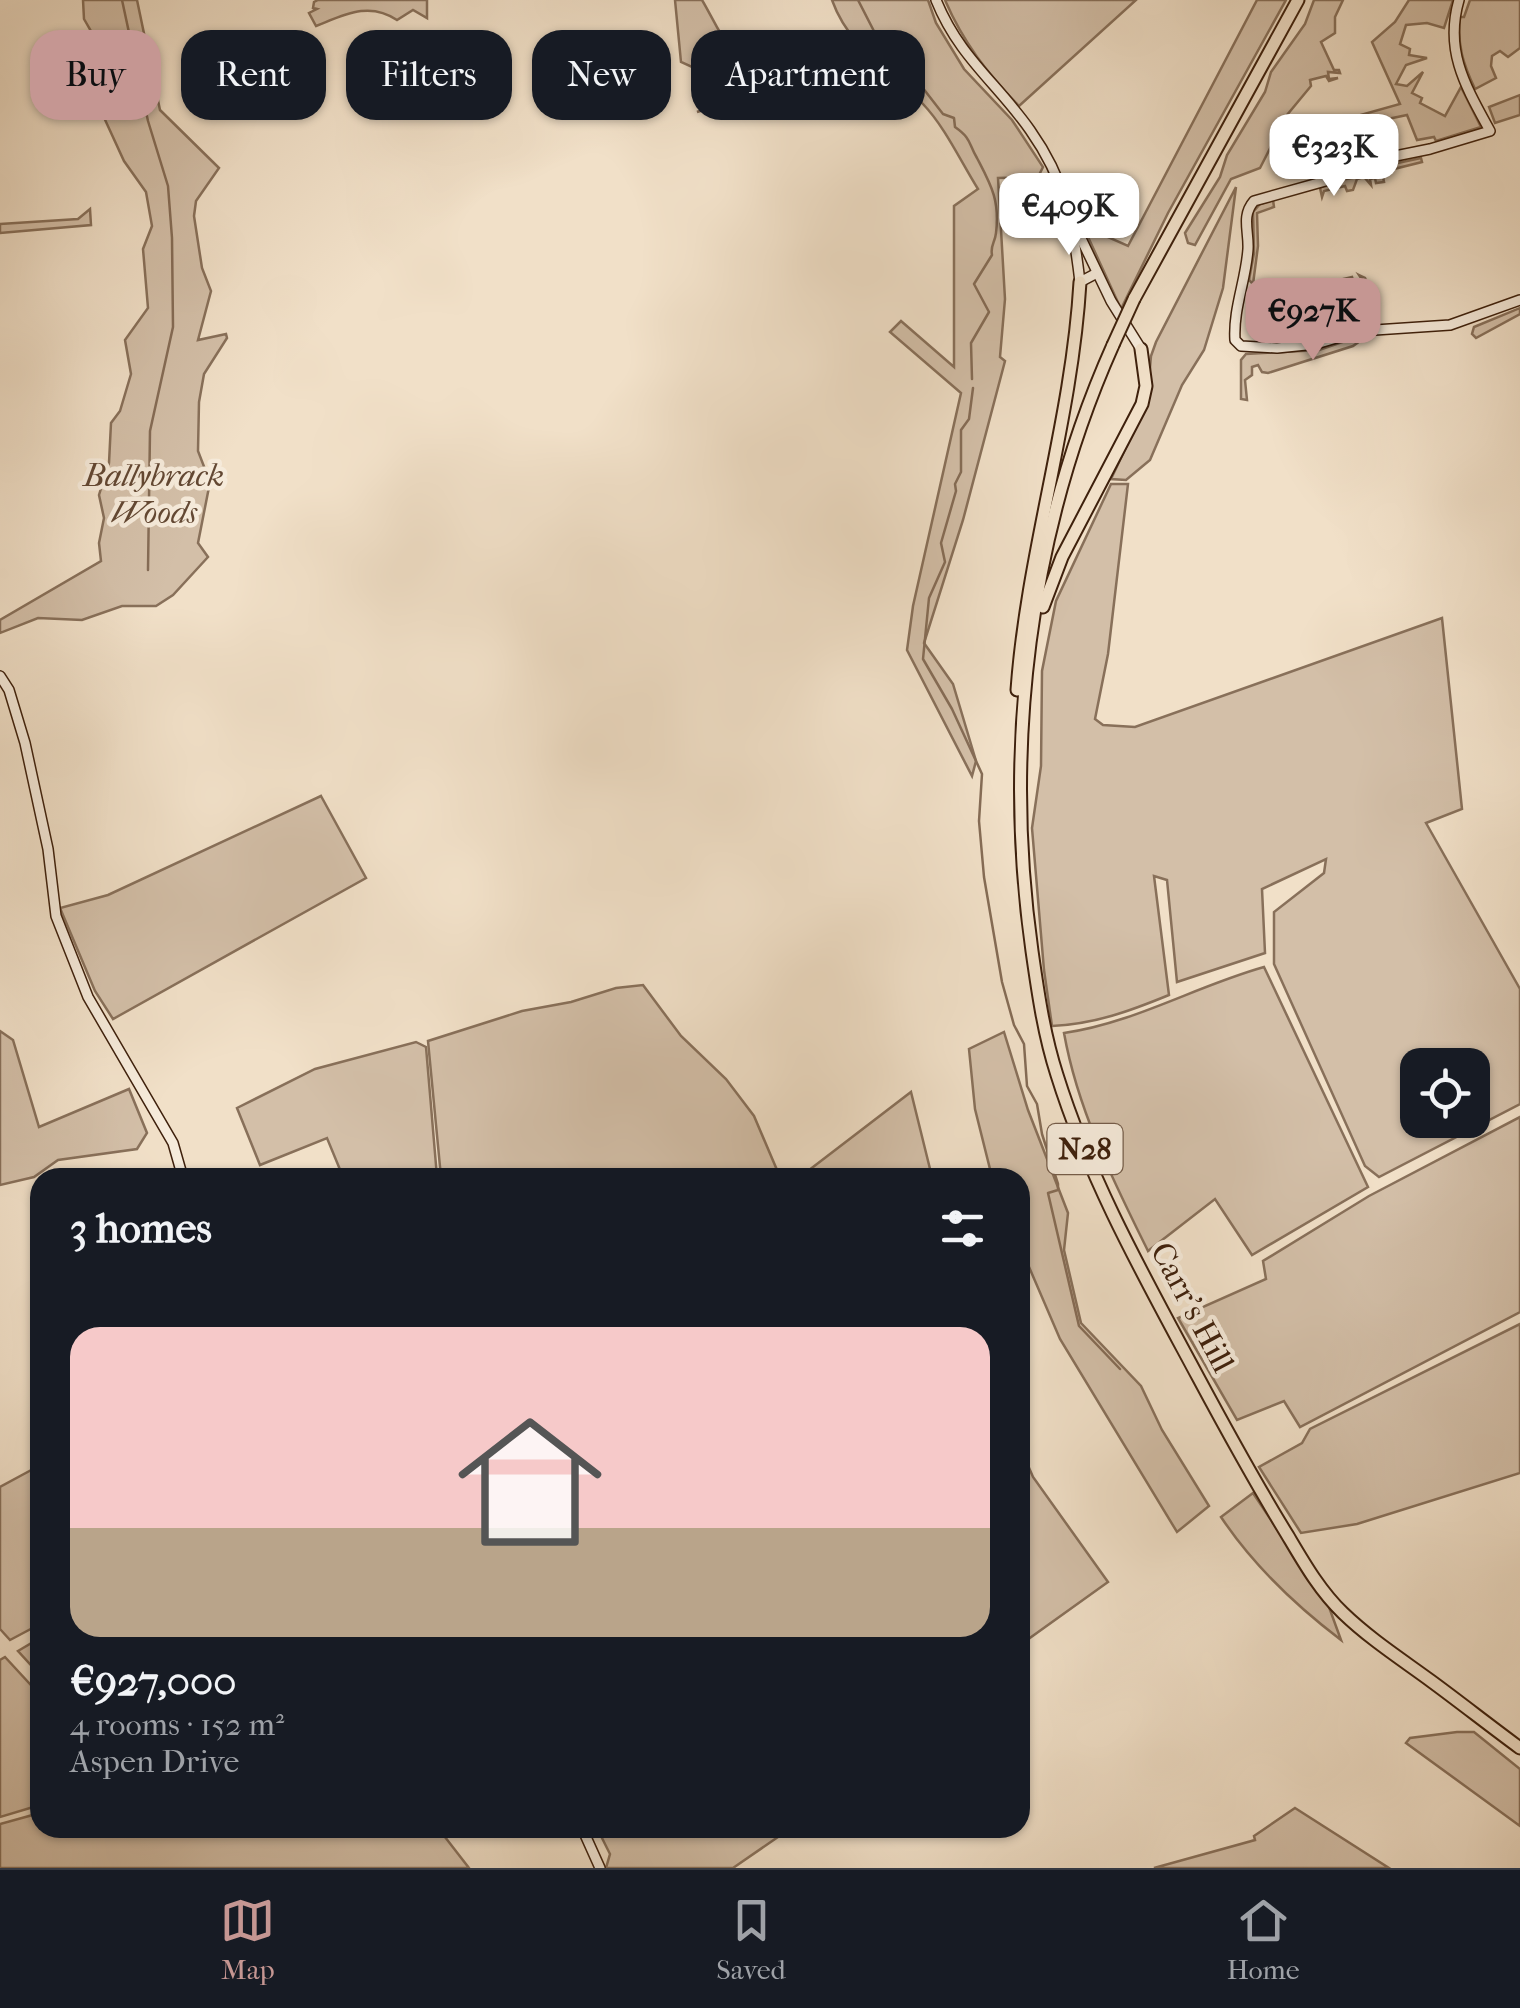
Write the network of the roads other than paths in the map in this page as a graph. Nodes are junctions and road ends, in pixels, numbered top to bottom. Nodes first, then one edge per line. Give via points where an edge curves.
1 (936, 0) edge
2 (1298, 0) edge
3 (1459, 0) edge
4 (1075, 226) junction
5 (1097, 273) junction
6 (1080, 282) junction
7 (1520, 300) edge
8 (1141, 349) joint
9 (0, 676) edge
10 (1020, 784) junction
11 (180, 1168) edge
12 (1520, 1748) edge
13 (586, 1838) edge
14 (600, 1868) edge

1 - 4 street via 949,32 1044,152
2 - 10 highway, N28, bridge via 1134,300 1092,393 1046,547 1026,678
3 - 7 street via 1452,27 1455,57 1490,131 1346,166 1329,180 1262,197 1247,210 1236,342 1277,348 1351,332 1450,325
4 - 5 street
4 - 6 street
5 - 6 street
5 - 8 street
6 - 10 highway, N28 via 1020,645
8 - 10 highway, N28 via 1142,404 1043,602
9 - 11 street via 25,743 56,916 88,997 173,1143
10 - 12 highway, Carr's Hill / N28 via 1027,918 1057,1076 1155,1296 1315,1581 1377,1642
13 - 14 street

